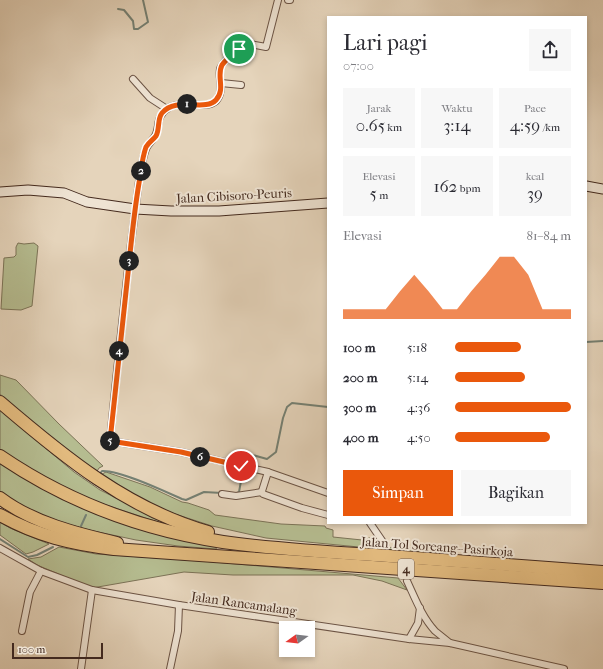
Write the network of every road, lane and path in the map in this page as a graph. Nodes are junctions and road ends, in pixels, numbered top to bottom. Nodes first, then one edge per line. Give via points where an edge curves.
1 (278, 0) edge
2 (133, 79) dead end
3 (221, 83) junction
4 (241, 85) dead end
5 (167, 109) junction
6 (587, 186) edge
7 (603, 189) edge
8 (0, 192) edge
9 (327, 203) edge
10 (135, 209) junction
11 (0, 402) edge
12 (0, 456) edge
13 (268, 472) junction
14 (262, 492) junction
15 (327, 493) edge
16 (222, 494) dead end
17 (0, 498) edge
18 (0, 515) edge
19 (327, 515) edge
20 (371, 524) edge
21 (385, 545) dead end
22 (0, 548) edge
23 (281, 548) junction
24 (210, 555) junction
25 (42, 571) junction
26 (603, 572) edge
27 (407, 581) dead end
28 (603, 583) edge
29 (92, 590) junction
30 (180, 605) junction
31 (420, 608) junction
32 (22, 631) dead end
33 (409, 639) junction
34 (450, 643) junction
35 (81, 669) edge
36 (170, 669) edge
37 (563, 669) edge

1 - 3 street via 266,47 245,42 222,65
2 - 5 street via 150,98
3 - 4 street
3 - 5 street via 220,93 211,103 183,104
5 - 10 street via 159,119 156,136 146,148
6 - 7 street
8 - 10 street, Jalan Cibisoro-Peuris via 28,190 64,193 87,202
9 - 10 street, Jalan Cibisoro-Peuris via 220,211
10 - 13 street via 110,441 181,452
11 - 23 highway via 75,464 142,506 170,520 203,531
12 - 23 highway, Jalan Tol Soreang–Pasirkoja / 4 via 52,487 104,511 166,530 204,538
13 - 14 street
13 - 15 street
14 - 16 street via 236,496
14 - 19 street via 267,496
17 - 24 highway via 36,518 88,536 134,546
18 - 24 highway, Jalan Tol Soreang–Pasirkoja / 4 via 41,534 79,545
20 - 21 street
22 - 25 street, Jalan Rancamalang
23 - 26 highway, Jalan Tol Soreang–Pasirkoja / 4
24 - 28 highway, Jalan Tol Soreang–Pasirkoja / 4
25 - 29 street, Jalan Rancamalang
25 - 32 street via 30,592
27 - 31 street
29 - 30 street, Jalan Rancamalang
29 - 35 street
30 - 33 street, Jalan Rancamalang
30 - 36 street via 178,631
31 - 33 street via 418,623
31 - 34 street via 435,631
33 - 34 street, Jalan Rancamalang
34 - 37 street, Jalan Rancamalang

